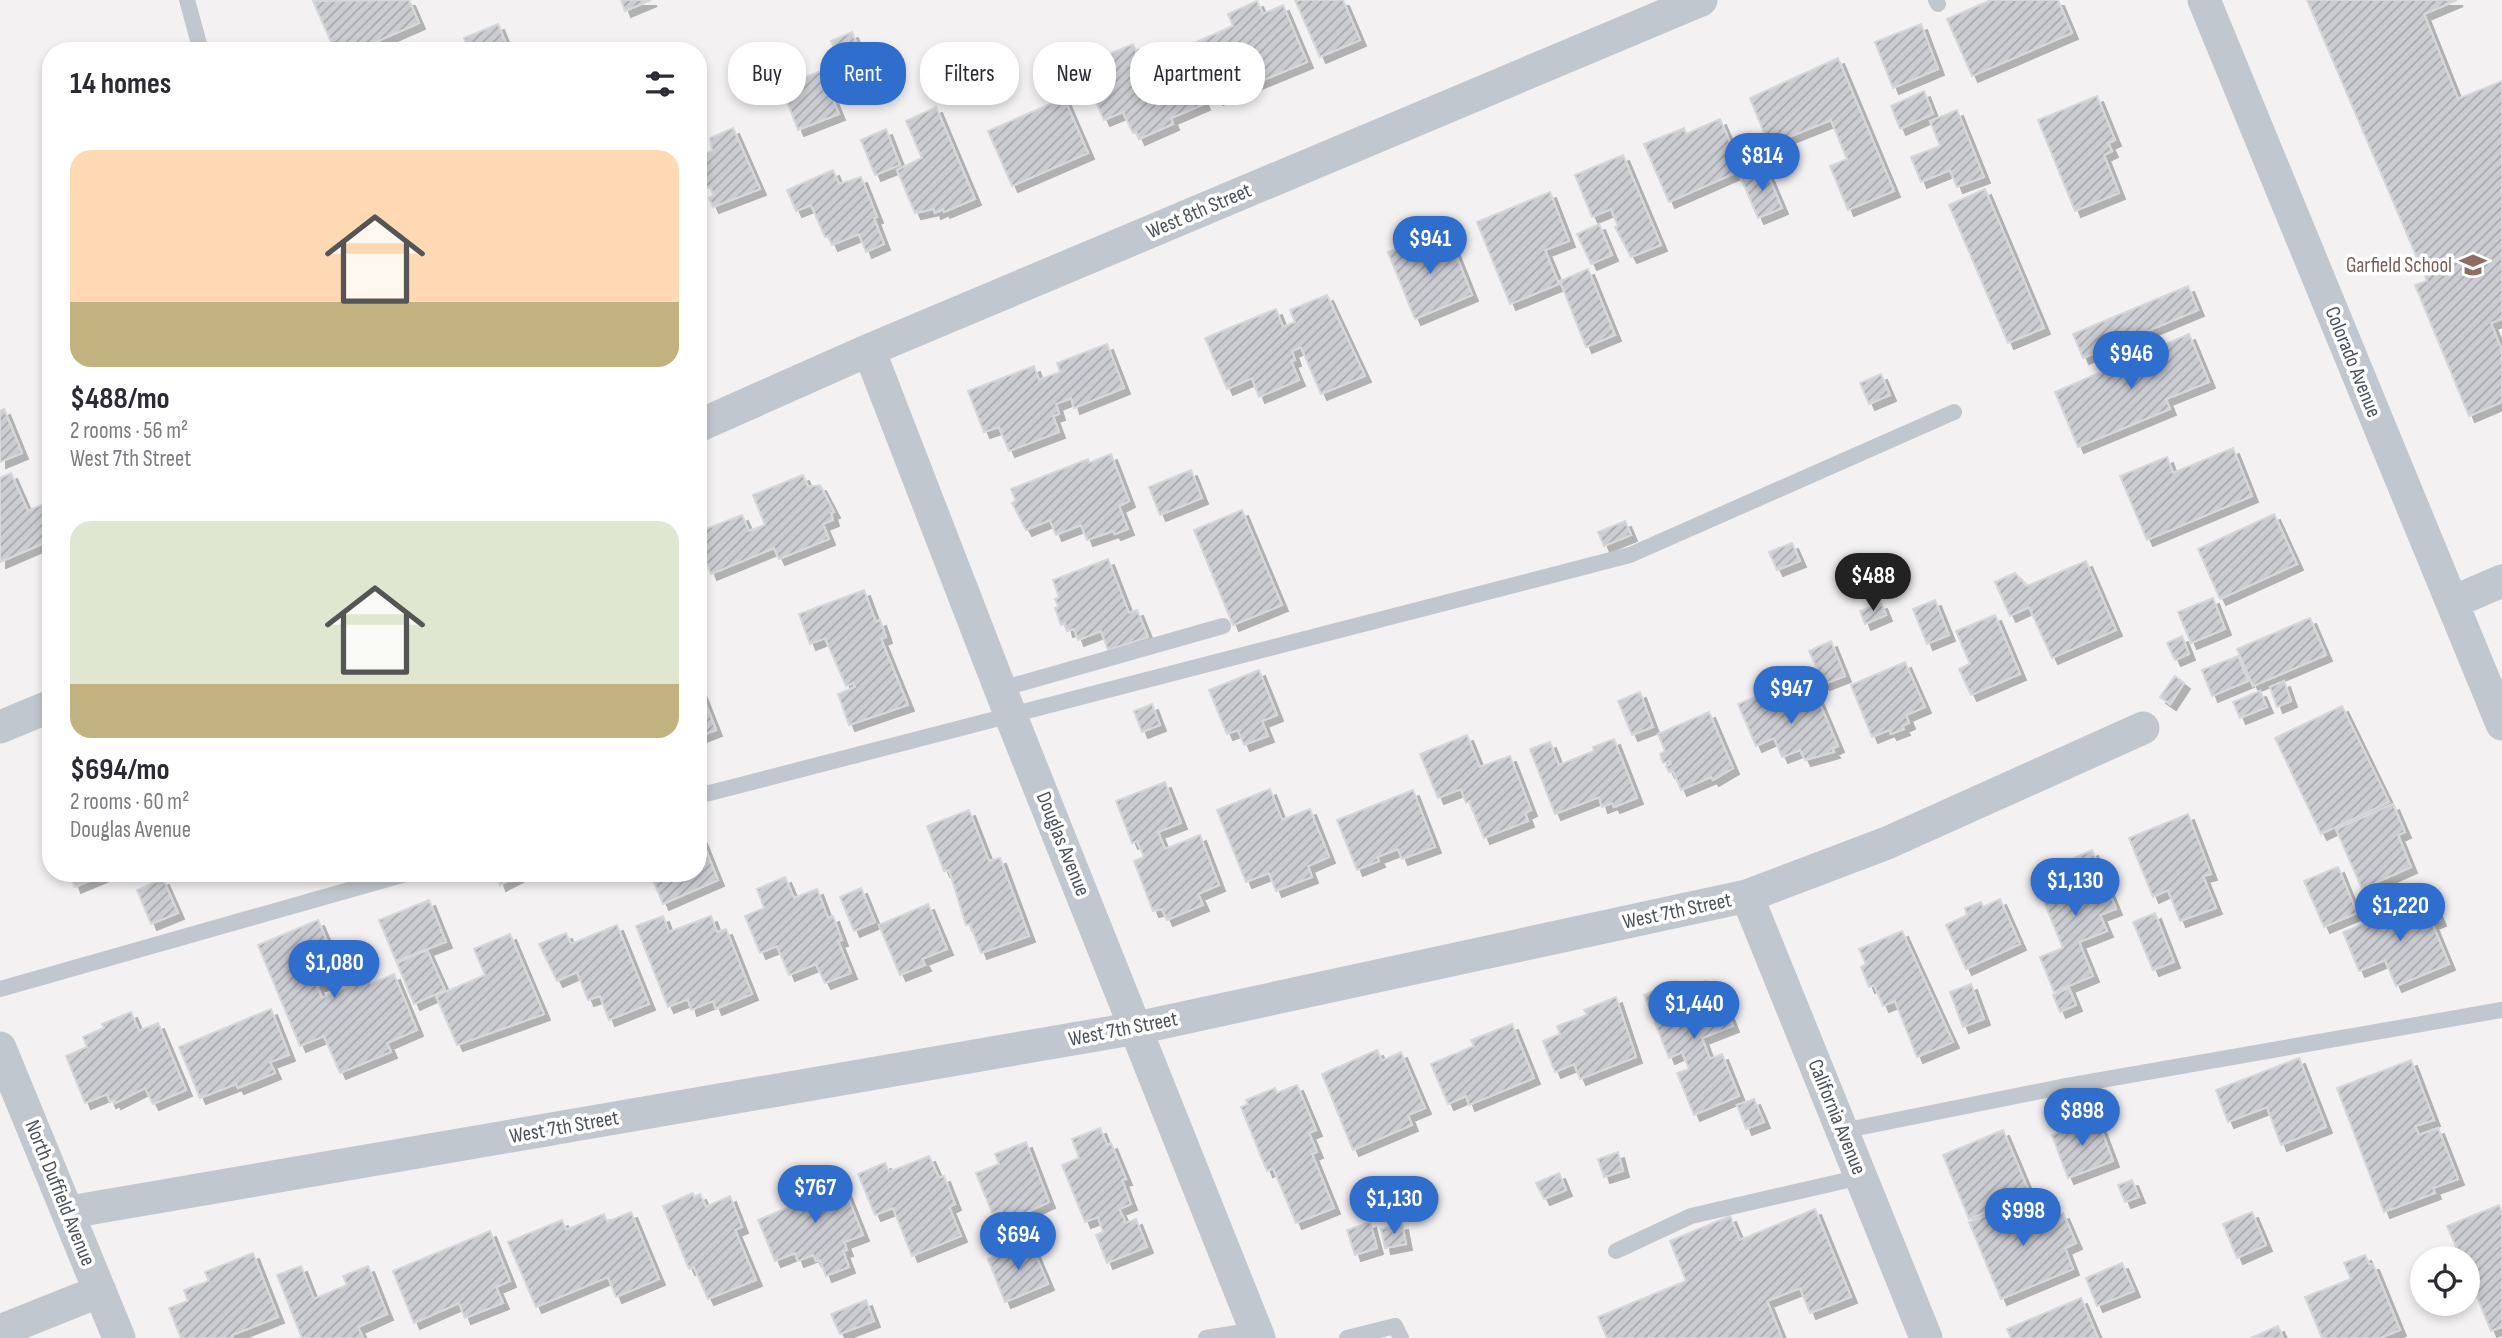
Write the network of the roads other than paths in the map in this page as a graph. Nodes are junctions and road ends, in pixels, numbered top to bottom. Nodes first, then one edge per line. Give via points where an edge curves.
1 (187, 0) edge
2 (1701, 0) edge
3 (2204, 0) edge
4 (199, 42) edge
5 (869, 350) junction
6 (1954, 412) dead end
7 (707, 422) edge
8 (2502, 581) edge
9 (2452, 602) junction
10 (1223, 626) dead end
11 (1005, 701) junction
12 (42, 710) edge
13 (2502, 724) edge
14 (0, 727) edge
15 (2143, 728) dead end
16 (707, 793) edge
17 (377, 882) edge
18 (1747, 896) junction
19 (0, 989) edge
20 (2502, 1010) edge
21 (1138, 1028) junction
22 (0, 1048) edge
23 (1842, 1131) junction
24 (1861, 1177) junction
25 (70, 1212) junction
26 (1616, 1251) dead end
27 (100, 1291) junction
28 (0, 1331) edge
29 (1258, 1334) edge
30 (119, 1338) edge
31 (1206, 1338) edge
32 (1347, 1338) edge
33 (1401, 1338) edge
34 (1926, 1338) edge

1 - 4 lane
2 - 5 street, West 8th Street
3 - 9 street, Colorado Avenue
5 - 7 street, West 8th Street
5 - 11 street, Douglas Avenue
6 - 11 lane via 1630,555
8 - 9 street
9 - 13 street, Colorado Avenue
10 - 11 lane
11 - 16 lane
11 - 21 street, Douglas Avenue
12 - 14 street
15 - 18 street, West 7th Street via 1887,843
17 - 19 lane
18 - 21 street, West 7th Street
18 - 23 street, California Avenue
20 - 23 lane via 2061,1087
21 - 25 street, West 7th Street
21 - 29 street, Douglas Avenue
22 - 25 street, North Duffield Avenue
23 - 24 street, California Avenue
24 - 26 lane via 1692,1216
24 - 34 street, California Avenue
25 - 27 street, North Duffield Avenue
27 - 28 street
27 - 30 street, North Duffield Avenue
29 - 31 lane
32 - 33 lane via 1395,1326

